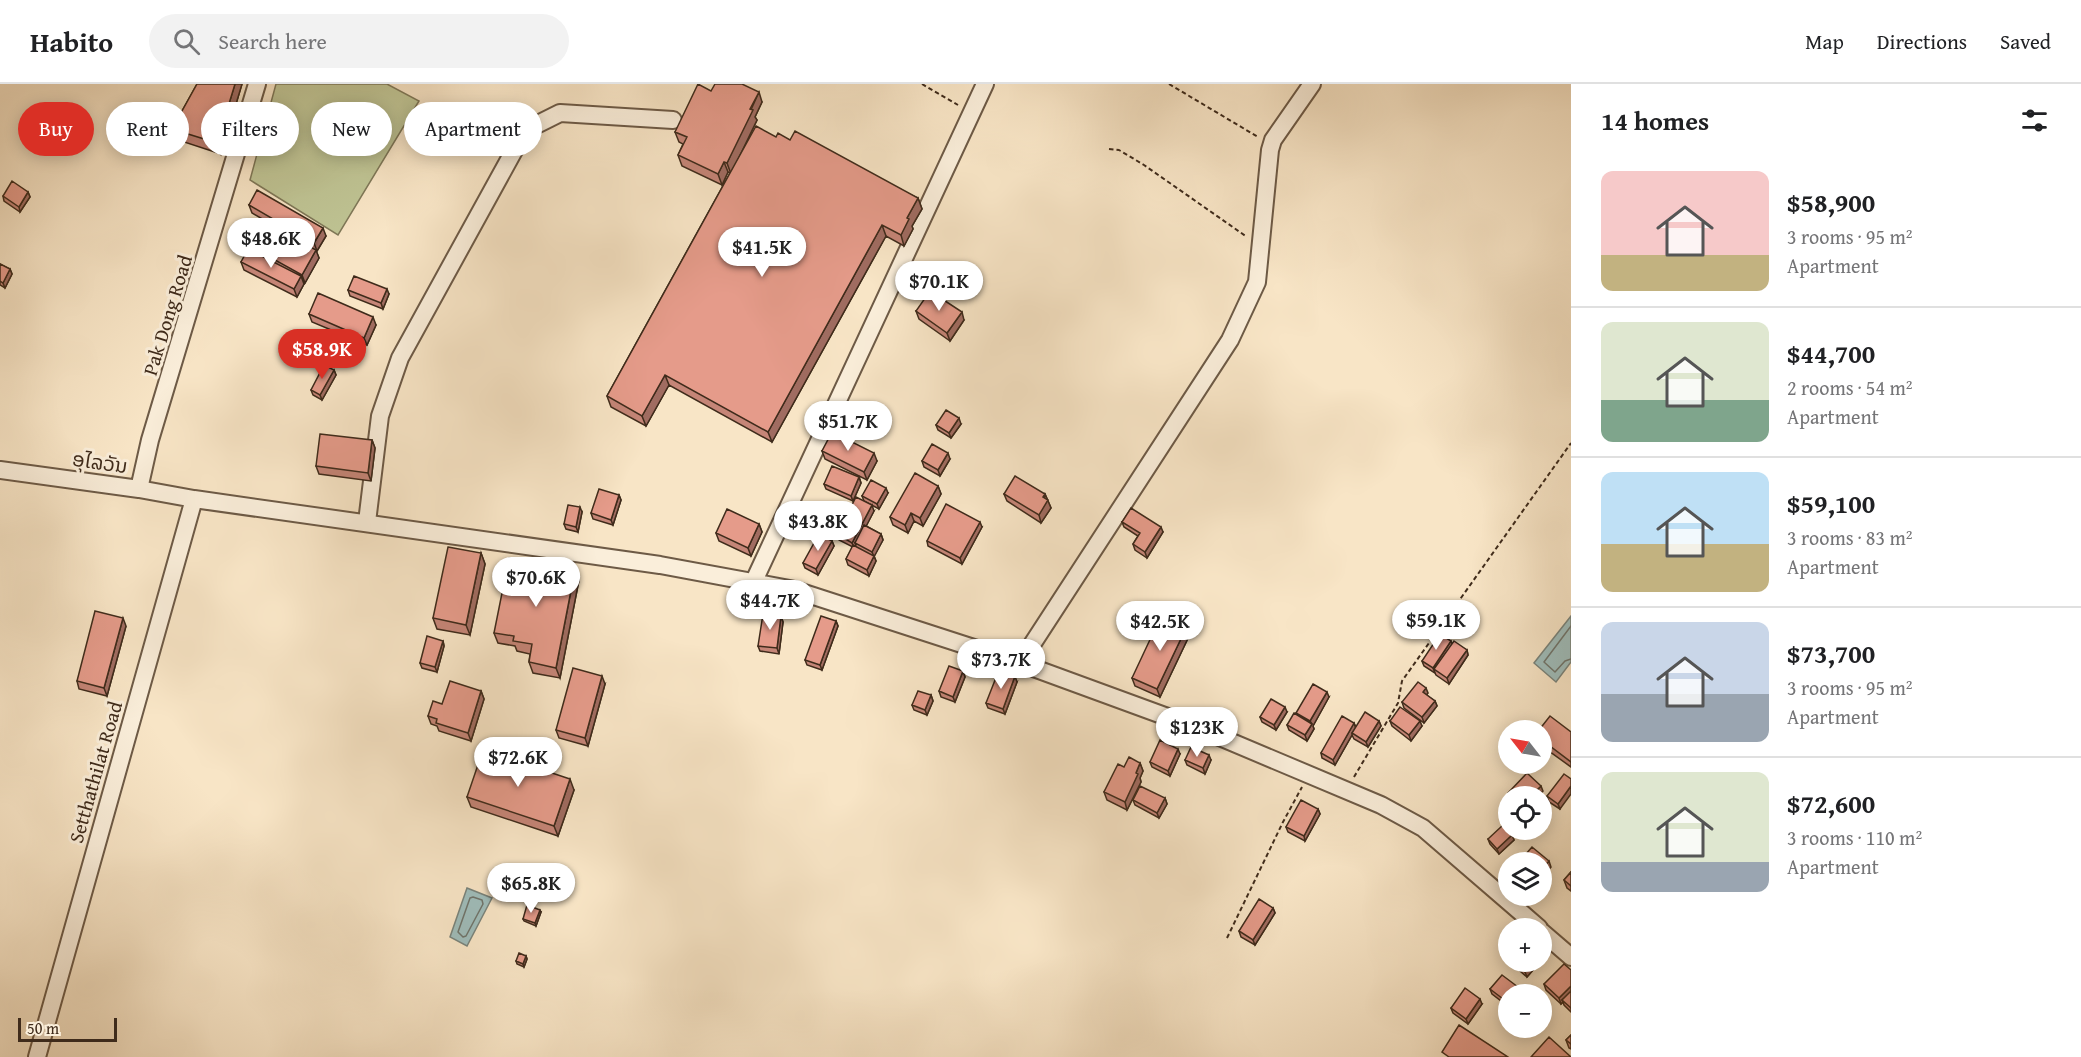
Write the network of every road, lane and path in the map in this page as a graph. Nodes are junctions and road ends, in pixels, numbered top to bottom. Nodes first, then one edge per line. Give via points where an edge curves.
1 (258, 84) edge
2 (922, 84) edge
3 (985, 84) edge
4 (1169, 84) edge
5 (1312, 84) edge
6 (972, 113) junction
7 (673, 120) dead end
8 (1109, 149) dead end
9 (1270, 150) junction
10 (1260, 246) junction
11 (1571, 443) edge
12 (0, 470) edge
13 (138, 489) junction
14 (194, 499) junction
15 (366, 522) junction
16 (754, 582) junction
17 (1020, 663) junction
18 (1309, 774) junction
19 (1348, 791) junction
20 (1527, 918) edge
21 (1227, 938) dead end
22 (1552, 941) edge
23 (1571, 957) edge
24 (37, 1057) edge

1 - 13 street, Pak Dong Road
2 - 6 path
3 - 6 street
4 - 9 path via 1258,137
5 - 9 street
6 - 16 street
7 - 15 street via 560,113 532,127 516,147 400,358 380,416
8 - 10 path via 1119,150 1144,165
9 - 10 street
10 - 17 street via 1257,282 1230,340
11 - 19 path via 1402,681 1398,703
12 - 13 street, ອຸໄລວັນ
13 - 14 street, ອຸໄລວັນ
14 - 15 street, ອຸໄລວັນ
14 - 24 street, Setthathilat Road
15 - 16 street, ອຸໄລວັນ
16 - 17 street, ອຸໄລວັນ via 795,590
17 - 18 street, ອຸໄລວັນ via 1203,730
18 - 19 street, ອຸໄລວັນ
18 - 21 path
19 - 20 street, ອຸໄລວັນ via 1423,828
22 - 23 street

